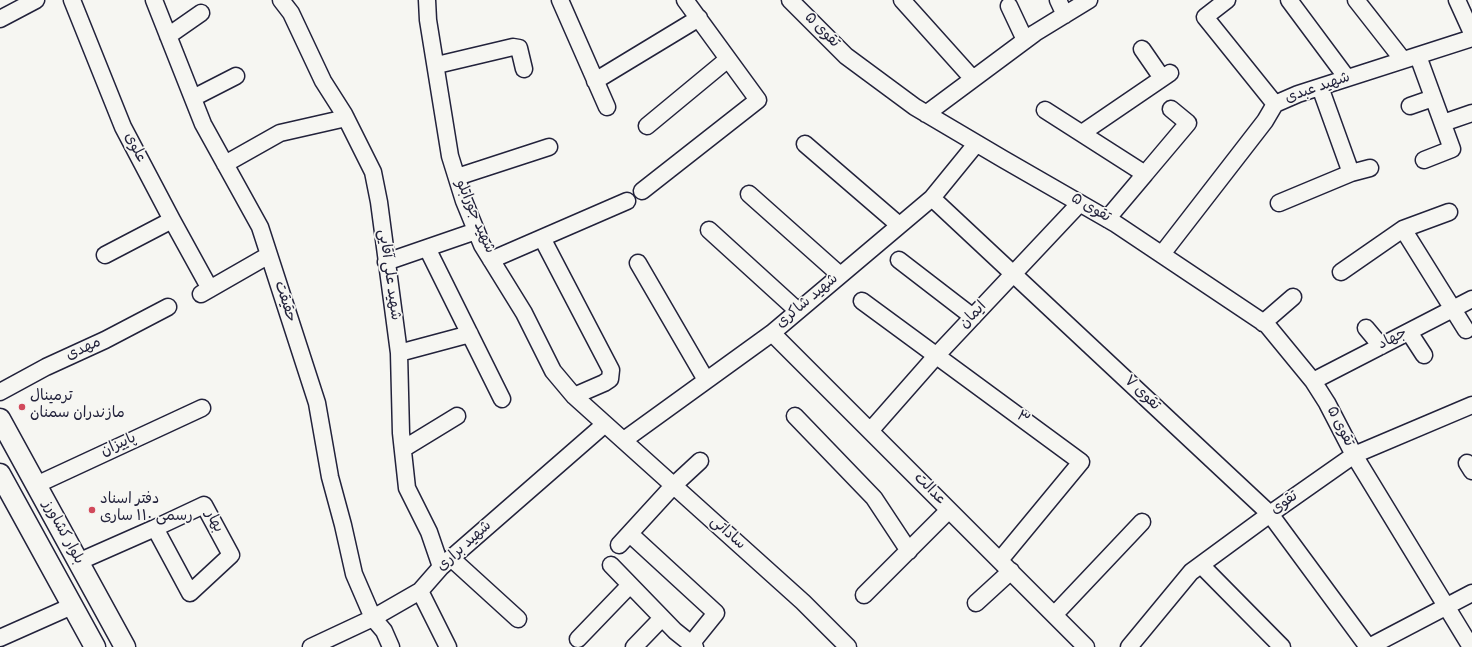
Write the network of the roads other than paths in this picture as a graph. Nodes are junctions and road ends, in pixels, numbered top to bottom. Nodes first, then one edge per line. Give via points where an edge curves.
1 (36, 0) edge
2 (72, 0) edge
3 (154, 0) edge
4 (427, 0) edge
5 (560, 0) edge
6 (686, 0) edge
7 (790, 0) edge
8 (902, 0) edge
9 (1058, 0) edge
10 (1089, 0) edge
11 (1227, 0) edge
12 (1289, 0) edge
13 (1356, 0) edge
14 (1457, 0) edge
15 (289, 3) edge
16 (1009, 6) dead end
17 (201, 12) dead end
18 (1065, 15) junction
19 (699, 18) junction
20 (0, 19) edge
21 (1472, 33) edge
22 (168, 36) junction
23 (1472, 38) edge
24 (1025, 40) junction
25 (1142, 49) dead end
26 (1411, 58) junction
27 (728, 59) junction
28 (436, 65) junction
29 (524, 69) dead end
30 (236, 76) dead end
31 (1348, 78) junction
32 (973, 79) junction
33 (595, 81) junction
34 (1320, 87) junction
35 (193, 98) junction
36 (1433, 98) junction
37 (1275, 104) junction
38 (1410, 106) dead end
39 (607, 107) dead end
40 (1171, 109) dead end
41 (1046, 110) dead end
42 (1472, 113) edge
43 (926, 114) junction
44 (346, 118) junction
45 (1443, 123) junction
46 (647, 126) dead end
47 (1082, 133) junction
48 (805, 144) dead end
49 (976, 144) junction
50 (549, 147) dead end
51 (1424, 160) dead end
52 (225, 164) junction
53 (1370, 168) dead end
54 (1351, 173) junction
55 (1145, 174) junction
56 (457, 177) junction
57 (642, 191) dead end
58 (749, 194) dead end
59 (932, 198) junction
60 (627, 201) dead end
61 (1080, 203) junction
62 (1279, 203) dead end
63 (1448, 212) dead end
64 (1107, 219) junction
65 (172, 220) junction
66 (899, 225) junction
67 (1403, 229) junction
68 (709, 230) dead end
69 (476, 231) junction
70 (542, 238) junction
71 (427, 248) junction
72 (1162, 254) junction
73 (105, 255) dead end
74 (269, 255) junction
75 (491, 260) junction
76 (899, 260) dead end
77 (386, 262) junction
78 (638, 263) dead end
79 (1341, 272) dead end
80 (840, 275) junction
81 (1013, 275) junction
82 (1293, 297) dead end
83 (1472, 299) edge
84 (862, 301) dead end
85 (168, 307) dead end
86 (1453, 309) junction
87 (798, 311) junction
88 (973, 317) junction
89 (1263, 323) junction
90 (1366, 328) dead end
91 (1466, 330) dead end
92 (1409, 332) junction
93 (772, 333) junction
94 (470, 334) junction
95 (1381, 346) junction
96 (399, 353) junction
97 (1424, 355) dead end
98 (936, 356) junction
99 (706, 380) junction
100 (1314, 381) junction
101 (0, 392) edge
102 (574, 396) junction
103 (502, 399) dead end
104 (1472, 405) edge
105 (202, 408) dead end
106 (457, 416) dead end
107 (795, 416) dead end
108 (0, 419) edge
109 (604, 424) junction
110 (870, 431) junction
111 (624, 440) junction
112 (403, 449) junction
113 (1354, 455) junction
114 (700, 461) dead end
115 (0, 474) edge
116 (36, 485) junction
117 (673, 486) junction
118 (950, 510) junction
119 (1270, 514) junction
120 (1142, 522) dead end
121 (155, 528) junction
122 (909, 551) junction
123 (78, 562) junction
124 (446, 563) junction
125 (611, 565) dead end
126 (1006, 565) junction
127 (1201, 565) junction
128 (630, 585) junction
129 (420, 591) junction
130 (1472, 593) edge
131 (864, 595) dead end
132 (976, 603) dead end
133 (72, 606) junction
134 (1447, 606) junction
135 (1055, 614) junction
136 (373, 618) junction
137 (662, 618) junction
138 (518, 619) dead end
139 (0, 638) edge
140 (578, 640) dead end
141 (693, 645) edge
142 (95, 647) edge
143 (124, 647) edge
144 (311, 647) edge
145 (391, 647) edge
146 (448, 647) edge
147 (634, 647) edge
148 (848, 647) edge
149 (1086, 647) edge
150 (1129, 647) edge
151 (1282, 647) edge
152 (1369, 647) edge
153 (1471, 647) edge

1 - 20 street
2 - 65 street, علوی via 123,127
3 - 22 street, حقیقت
4 - 28 street, شهید جورابلو
5 - 33 street
6 - 19 street
7 - 43 street, تقوی ۵ via 846,56
8 - 32 street
9 - 18 street
10 - 18 street
11 - 37 street via 1205,17
12 - 31 street
13 - 26 street
14 - 21 street
15 - 44 street, شهید علی آقایی via 291,14 323,81
16 - 24 street
17 - 22 street
18 - 24 street
19 - 27 street
19 - 33 street
22 - 35 street, حقیقت
23 - 26 street, شهید عبدی
24 - 32 street
25 - 47 street via 1166,75
26 - 31 street, شهید عبدی
26 - 36 street
27 - 46 street
27 - 57 street via 758,100
28 - 29 street via 513,47 519,48
28 - 56 street, شهید جورابلو via 450,156
30 - 35 street
31 - 34 street, شهید عبدی
32 - 43 street
33 - 39 street
34 - 37 street, شهید عبدی
34 - 54 street
35 - 52 street, حقیقت via 203,124
36 - 38 street
36 - 45 street
37 - 72 street, شهید عبدی via 1266,121
40 - 55 street via 1188,123
41 - 47 street
42 - 45 street
43 - 49 street, تقوی ۵
44 - 52 street via 280,133
44 - 77 street, شهید علی آقایی via 373,172
45 - 51 street via 1452,149
47 - 55 street
48 - 66 street
49 - 59 street, شهید شاکری
49 - 61 street, تقوی ۵
50 - 56 street
52 - 74 street, حقیقت via 260,227
53 - 54 street
54 - 62 street
55 - 64 street
56 - 69 street, شهید جورابلو
58 - 80 street
59 - 66 street, شهید شاکری
59 - 81 street, تقوی ۷
60 - 70 street
61 - 64 street, تقوی ۵
61 - 81 street, ایمان
63 - 67 street
64 - 72 street, تقوی ۵
65 - 73 street
65 - 74 street, علوی via 205,292
66 - 80 street, شهید شاکری
67 - 79 street
67 - 86 street
68 - 87 street
69 - 71 street
69 - 75 street, شهید جورابلو
70 - 75 street
70 - 102 street via 611,370 610,379
71 - 77 street
71 - 94 street
72 - 89 street, تقوی ۵
74 - 136 street, حقیقت via 317,402 330,477 354,574
75 - 102 street, شهید جورابلو via 524,313 553,371
76 - 88 street
77 - 96 street, شهید علی آقایی
78 - 99 street
80 - 87 street, شهید شاکری
81 - 88 street, ایمان
81 - 119 street, تقوی ۷
82 - 89 street
83 - 86 street, جهاد
84 - 98 street, ۳
85 - 101 street, مهدی
86 - 91 street
86 - 92 street, جهاد
87 - 93 street, شهید شاکری
88 - 98 street, ایمان
89 - 100 street, تقوی ۵
90 - 95 street
92 - 95 street, جهاد
92 - 97 street
93 - 99 street, شهید شاکری
93 - 110 street, عدالت
94 - 96 street
94 - 103 street
95 - 100 street, جهاد
96 - 112 street, شهید علی آقایی
98 - 110 street, ایمان
98 - 126 street, ۳ via 1081,462
99 - 111 street, شهید شاکری
100 - 113 street, تقوی ۵
102 - 109 street, شهید جورابلو
104 - 113 street, تقوی
105 - 116 street, پاییزان
106 - 112 street
107 - 122 street via 874,498
108 - 116 main road, بلوار کشاورز
109 - 111 street, ساداتی
109 - 124 street, شهید براری
110 - 118 street, عدالت
111 - 117 street, ساداتی
112 - 124 street, شهید علی آقایی via 407,488
113 - 119 street, تقوی
113 - 134 street, تقوی ۵
114 - 117 street
115 - 133 main road, بلوار کشاورز
116 - 123 main road, بلوار کشاورز
117 - 141 street via 624,539 716,613
117 - 148 street, ساداتی
118 - 122 street
118 - 126 street, عدالت
119 - 127 street, تقوی
119 - 152 street, تقوی ۷
120 - 135 street
121 - 121 street, بهار via 204,505 231,555 190,593
121 - 123 street, بهار
122 - 131 street
123 - 143 main road, بلوار کشاورز
124 - 129 street, شهید براری
124 - 138 street
125 - 128 street
126 - 132 street
126 - 135 street, عدالت
127 - 150 street, تقوی via 1191,572
127 - 151 street
128 - 137 street
128 - 140 street
129 - 136 street, شهید براری
129 - 146 street
130 - 134 street
133 - 139 street
133 - 142 main road, بلوار کشاورز
134 - 152 street
134 - 153 street, تقوی ۵
135 - 149 street, عدالت
136 - 144 street, شهید براری
136 - 145 street, حقیقت via 384,631
137 - 141 street
137 - 147 street

